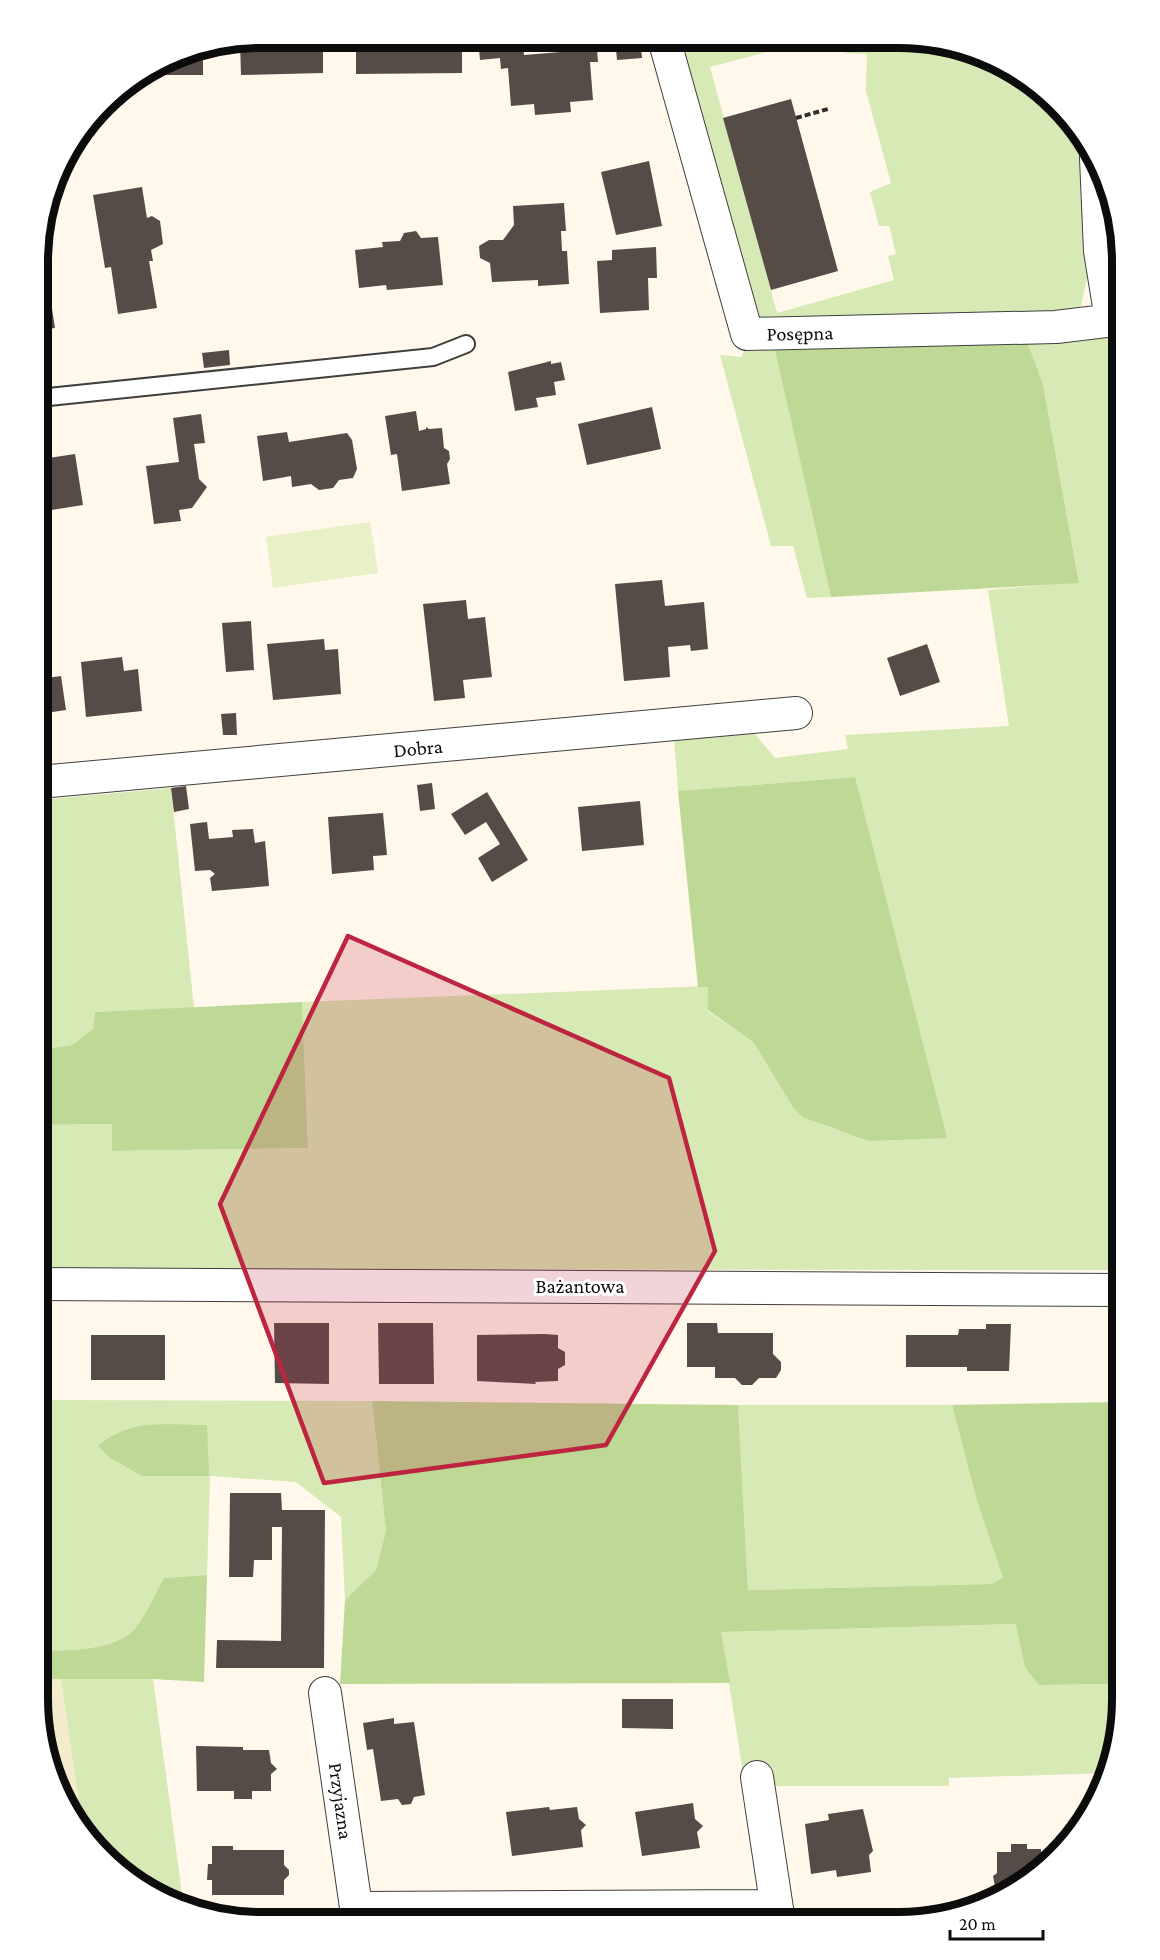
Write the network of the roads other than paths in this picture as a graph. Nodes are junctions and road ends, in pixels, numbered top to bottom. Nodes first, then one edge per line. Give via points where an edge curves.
1 (667, 48) edge
2 (1097, 182) edge
3 (1112, 302) edge
4 (1112, 320) edge
5 (466, 344) dead end
6 (48, 397) edge
7 (796, 713) dead end
8 (48, 781) edge
9 (48, 1284) edge
10 (1112, 1290) edge
11 (326, 1693) dead end
12 (757, 1777) dead end
13 (357, 1912) edge
14 (770, 1912) edge

1 - 4 street, Posępna via 747,334 1056,327
2 - 3 street via 1100,251
5 - 6 lane via 434,357
7 - 8 street, Dobra
9 - 10 street, Bażantowa
11 - 13 street, Przyjazna
12 - 14 street, Przyjazna

